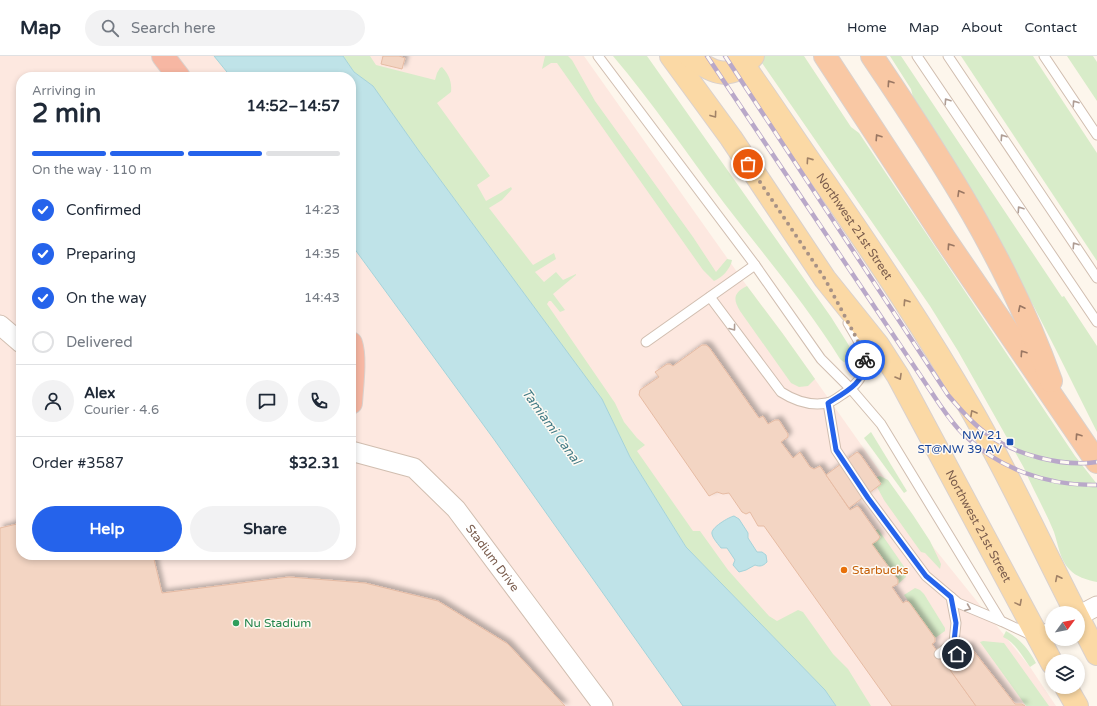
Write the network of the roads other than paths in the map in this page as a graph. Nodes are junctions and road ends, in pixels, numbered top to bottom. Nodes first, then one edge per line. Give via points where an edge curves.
1 (162, 56) edge
2 (598, 56) edge
3 (671, 56) edge
4 (690, 56) edge
5 (824, 56) edge
6 (872, 56) edge
7 (917, 56) edge
8 (948, 56) edge
9 (1044, 56) edge
10 (744, 59) edge
11 (176, 72) edge
12 (1097, 135) edge
13 (755, 264) junction
14 (1097, 278) edge
15 (825, 279) junction
16 (710, 297) junction
17 (1097, 322) edge
18 (0, 325) edge
19 (16, 339) edge
20 (646, 342) dead end
21 (851, 389) junction
22 (828, 403) junction
23 (1060, 409) junction
24 (356, 452) edge
25 (1097, 462) edge
26 (951, 597) junction
27 (1072, 606) edge
28 (1097, 606) edge
29 (1085, 613) edge
30 (1001, 621) junction
31 (1085, 631) edge
32 (1045, 635) edge
33 (950, 645) junction
34 (939, 654) dead end
35 (957, 654) dead end
36 (1097, 654) edge
37 (1070, 694) edge
38 (603, 706) edge
39 (1077, 706) edge

1 - 11 highway
2 - 13 lane
3 -> 15 main road, Northwest 21st Street via 731,138
4 - 10 main road via 708,69 720,73 728,73
23 -> 5 highway
23 -> 6 highway via 1038,344 980,228 930,144
17 -> 7 lane
14 -> 8 lane
12 -> 9 lane
27 -> 10 main road, Northwest 21st Street via 1010,481 932,342
13 - 16 lane
13 - 21 lane via 821,359
15 - 21 lane via 858,341 864,358 862,375
15 -> 32 main road, Northwest 21st Street via 878,345 898,376
16 - 20 lane
16 -> 22 lane via 781,392 793,400 805,403
18 - 19 street
21 - 22 lane
21 - 30 lane via 881,424
22 - 26 lane via 836,450 926,576
25 -> 23 highway
24 - 38 street, Stadium Drive via 414,468 456,509
26 -> 30 lane via 958,603
26 - 33 lane via 956,623 954,642
28 - 29 street
30 - 32 lane
31 - 36 main road
33 - 34 lane
33 - 35 lane
37 - 39 main road

